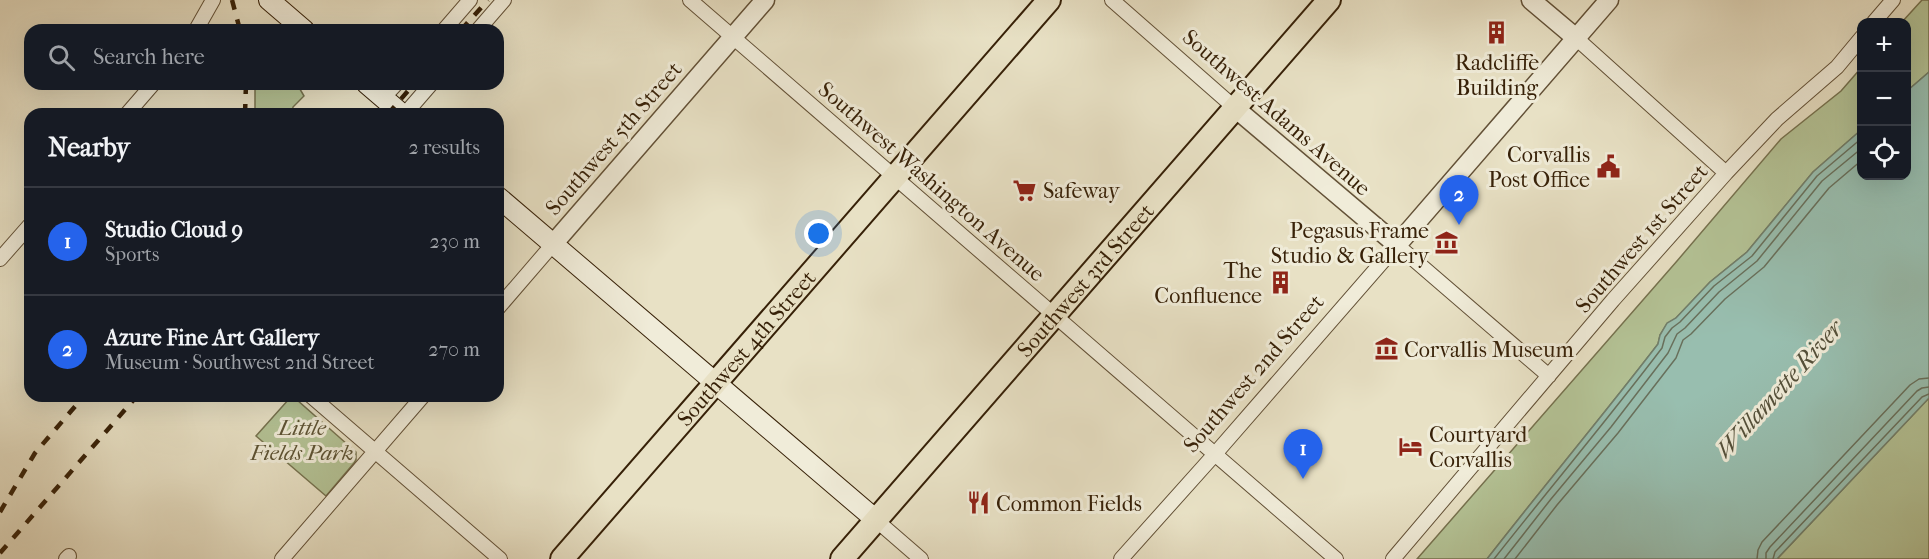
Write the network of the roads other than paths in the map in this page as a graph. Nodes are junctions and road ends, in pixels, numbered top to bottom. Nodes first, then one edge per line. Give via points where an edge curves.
1 (213, 0) edge
2 (269, 0) edge
3 (470, 0) edge
4 (504, 0) edge
5 (690, 0) edge
6 (765, 0) edge
7 (1049, 0) edge
8 (1112, 0) edge
9 (1329, 0) edge
10 (1531, 0) edge
11 (1609, 0) edge
12 (1893, 0) edge
13 (1877, 18) edge
14 (199, 24) edge
15 (297, 24) edge
16 (449, 24) edge
17 (483, 24) edge
18 (733, 36) junction
19 (1576, 38) junction
20 (1857, 43) edge
21 (148, 90) edge
22 (426, 90) edge
23 (390, 91) edge
24 (132, 108) edge
25 (400, 108) edge
26 (409, 108) edge
27 (1235, 108) junction
28 (1726, 172) junction
29 (895, 177) junction
30 (504, 201) edge
31 (24, 232) edge
32 (554, 243) junction
33 (1397, 245) junction
34 (0, 259) edge
35 (504, 301) edge
36 (1056, 315) junction
37 (1549, 376) junction
38 (716, 382) junction
39 (319, 402) edge
40 (418, 402) edge
41 (376, 451) junction
42 (1215, 454) junction
43 (876, 520) junction
44 (282, 559) edge
45 (500, 559) edge
46 (562, 559) edge
47 (842, 559) edge
48 (921, 559) edge
49 (1121, 559) edge
50 (1336, 559) edge
51 (1393, 559) edge

1 - 14 street
2 - 15 main road
3 - 16 street
4 - 17 street
5 - 18 street, Southwest Washington Avenue
6 - 18 street, Southwest 5th Street
7 - 29 highway, Southwest 4th Street
8 - 27 street, Southwest Adams Avenue
9 - 27 highway, Southwest 3rd Street
10 - 19 street
11 - 19 street, Southwest 2nd Street
12 - 13 street
18 - 29 street, Southwest Washington Avenue
18 - 32 street, Southwest 5th Street
19 - 28 street
19 - 33 street, Southwest 2nd Street
20 - 28 street, Southwest 1st Street via 1837,67 1777,119
21 - 24 street
22 - 26 street
23 - 25 main road
27 - 33 street, Southwest Adams Avenue
27 - 36 highway, Southwest 3rd Street
28 - 37 street, Southwest 1st Street
29 - 36 street, Southwest Washington Avenue
29 - 38 highway, Southwest 4th Street
30 - 32 main road
31 - 34 street
32 - 35 street, Southwest 5th Street
32 - 38 main road
33 - 37 street, Southwest Adams Avenue
33 - 42 street, Southwest 2nd Street
36 - 42 street, Southwest Washington Avenue
36 - 43 highway, Southwest 3rd Street
37 - 51 street, Southwest 1st Street
38 - 43 main road
38 - 46 highway, Southwest 4th Street
39 - 41 street
40 - 41 street
41 - 44 street
41 - 45 street
42 - 49 street, Southwest 2nd Street
42 - 50 street, Southwest Washington Avenue
43 - 47 highway, Southwest 3rd Street
43 - 48 street

